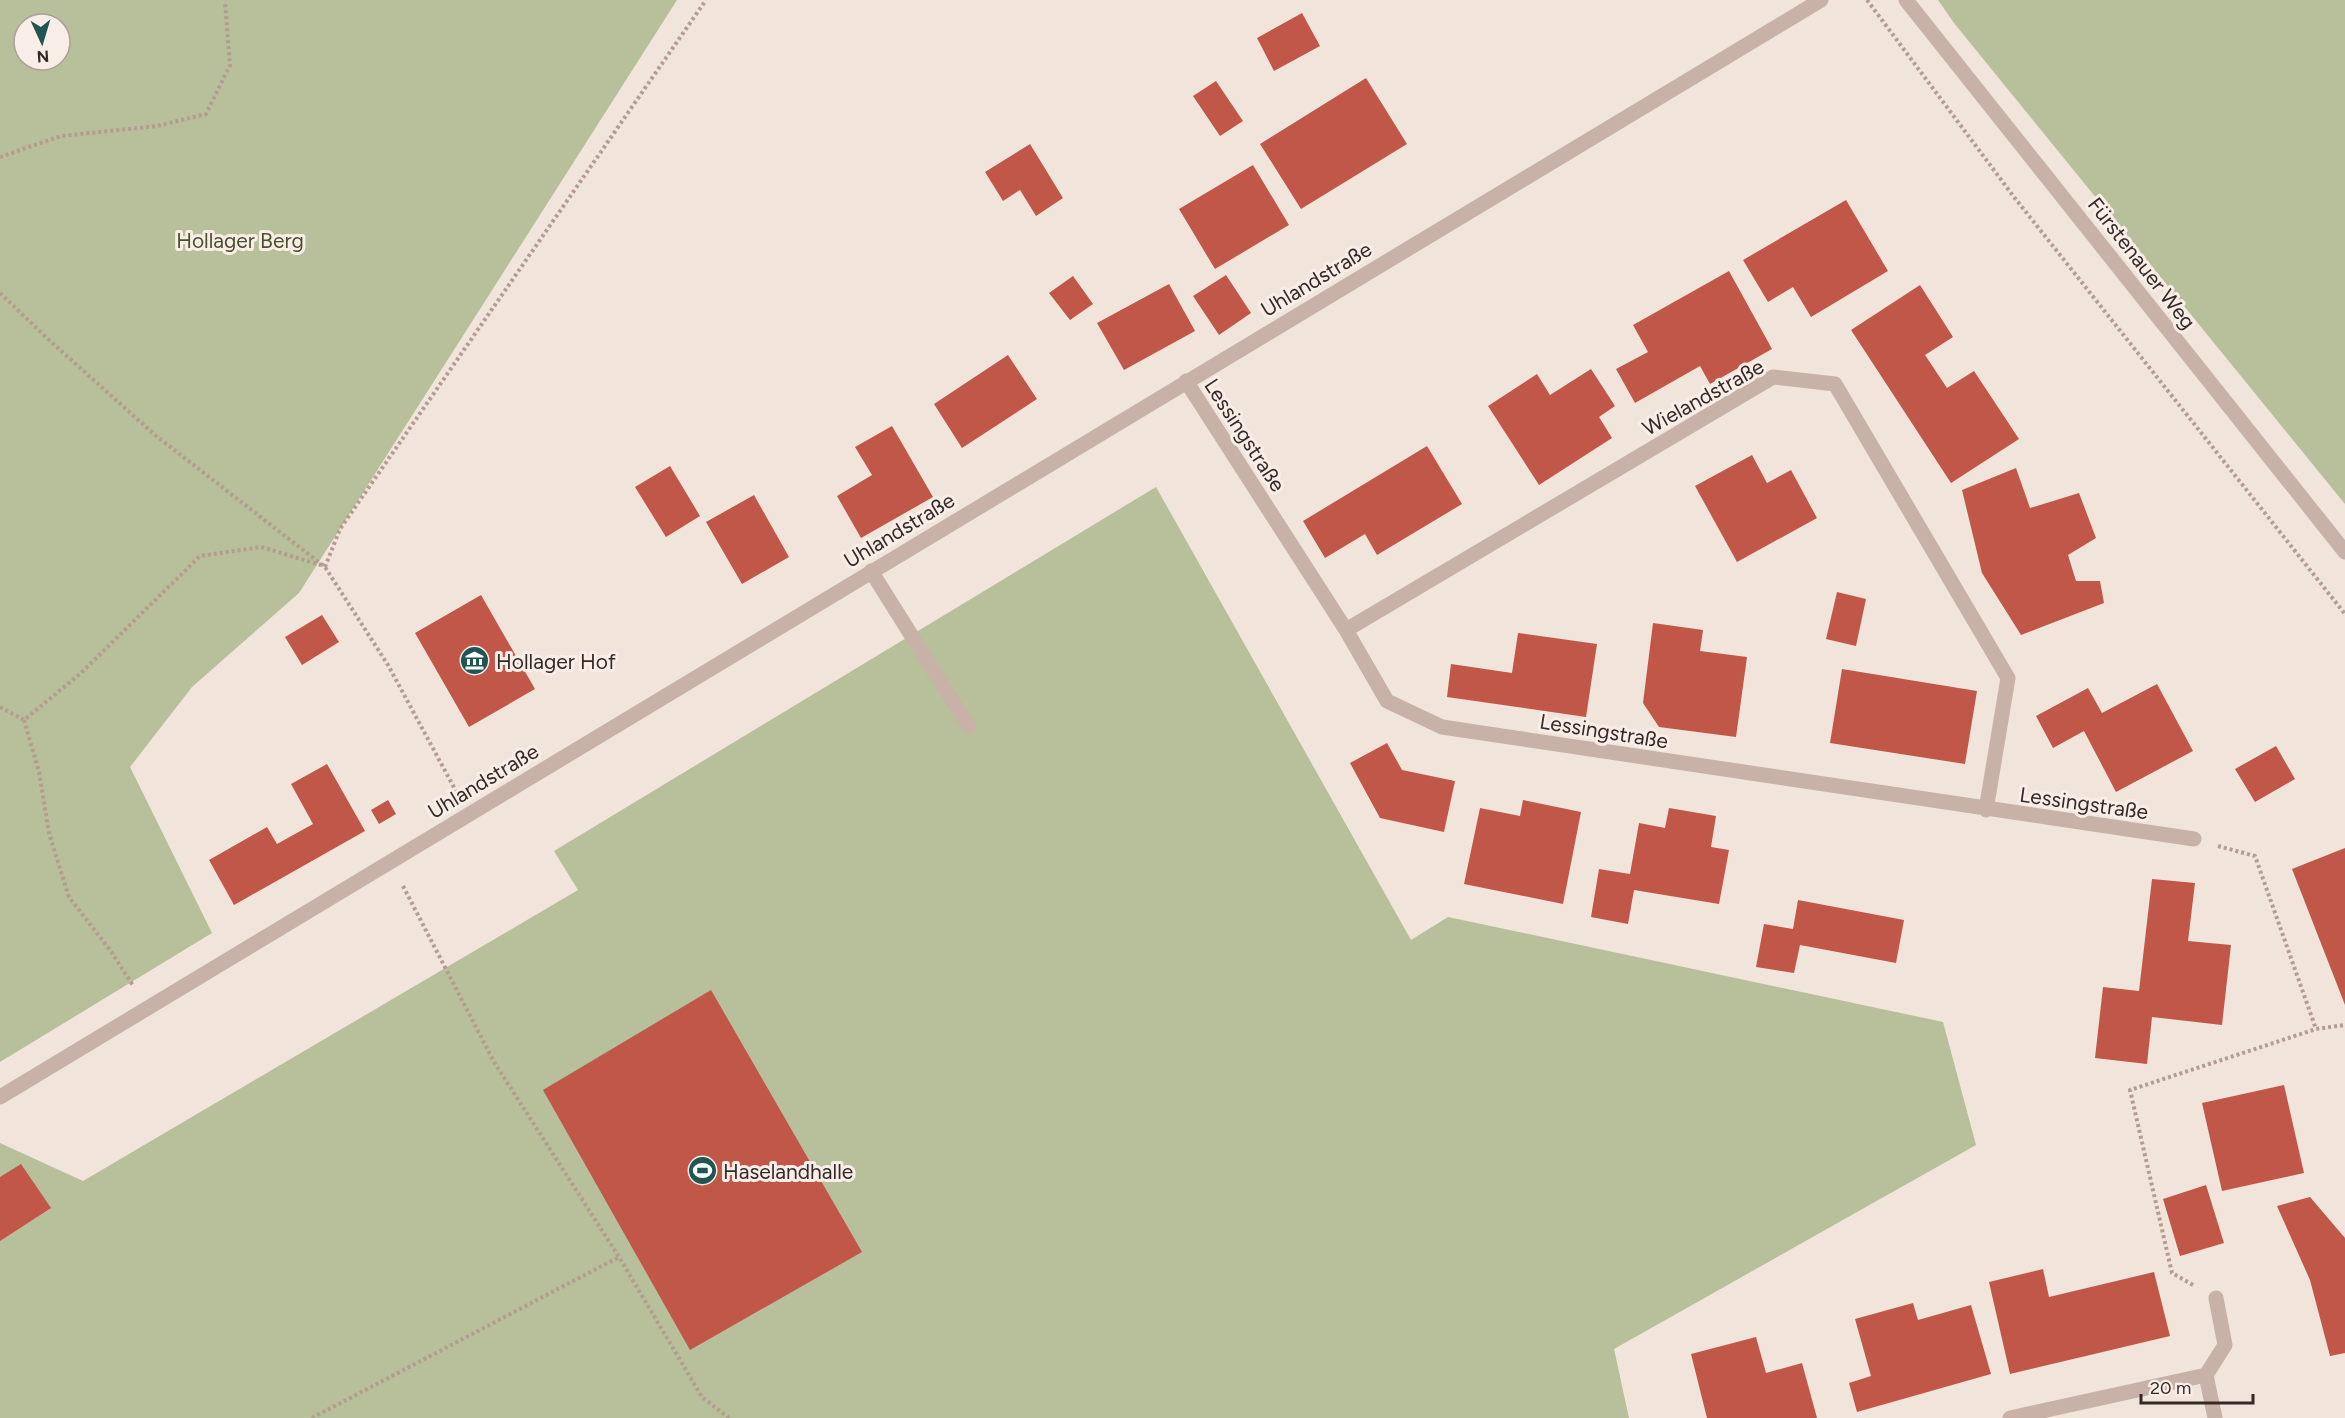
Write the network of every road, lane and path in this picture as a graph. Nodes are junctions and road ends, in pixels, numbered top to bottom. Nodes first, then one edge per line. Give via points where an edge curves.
1 (706, 0) edge
2 (1821, 0) edge
3 (1867, 0) edge
4 (1906, 0) edge
5 (225, 2) dead end
6 (0, 157) edge
7 (0, 293) edge
8 (1186, 381) junction
9 (2345, 552) edge
10 (325, 567) junction
11 (871, 571) junction
12 (2345, 614) edge
13 (1346, 630) junction
14 (0, 707) edge
15 (24, 720) junction
16 (969, 727) dead end
17 (1986, 810) junction
18 (470, 814) junction
19 (2194, 839) joint
20 (390, 862) junction
21 (148, 1008) junction
22 (2345, 1025) edge
23 (2316, 1029) junction
24 (0, 1097) edge
25 (619, 1257) junction
26 (2216, 1298) joint
27 (2206, 1374) junction
28 (312, 1418) edge
29 (729, 1418) edge
30 (2010, 1418) edge
31 (2215, 1418) edge

1 - 10 path via 340,529
2 - 8 street, Uhlandstraße
3 - 12 path via 2014,197
4 - 9 street, Fürstenauer Weg
5 - 6 path via 230,65 206,114 157,126 61,136
7 - 10 path via 155,435
8 - 11 street, Uhlandstraße
8 - 13 street, Lessingstraße
10 - 15 path via 261,547 200,556 81,673
10 - 18 path via 388,665
11 - 16 street
11 - 18 street, Uhlandstraße
13 - 17 street, Lessingstraße via 1388,701 1442,727
13 - 17 street, Wielandstraße via 1773,377 1835,384 2008,678
14 - 15 path
15 - 21 path via 39,772 49,834 69,897
17 - 19 street, Lessingstraße
18 - 20 street, Uhlandstraße
19 - 23 path via 2254,856
20 - 21 street, Uhlandstraße
20 - 25 path via 494,1062
21 - 24 street, Uhlandstraße
22 - 23 path
23 - 26 path via 2130,1090 2172,1273
25 - 28 path
25 - 29 path via 702,1397
26 - 27 street via 2225,1345
27 - 30 street
27 - 31 street

